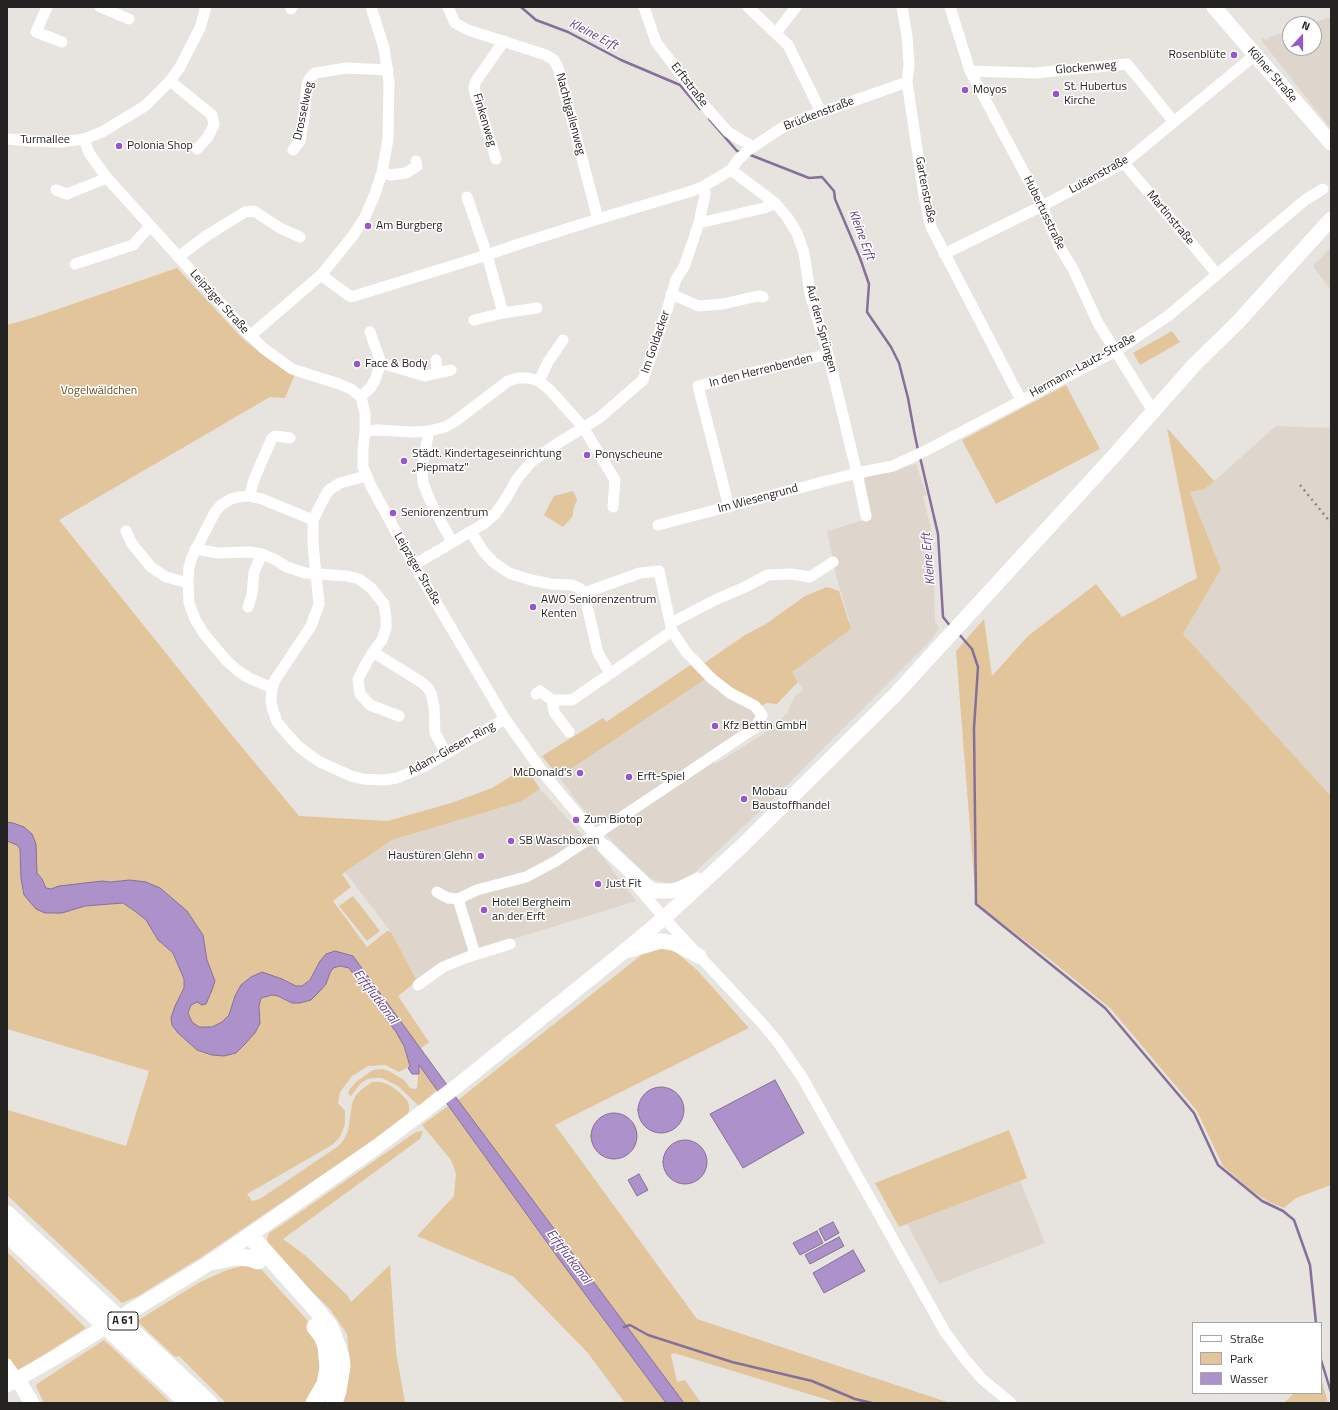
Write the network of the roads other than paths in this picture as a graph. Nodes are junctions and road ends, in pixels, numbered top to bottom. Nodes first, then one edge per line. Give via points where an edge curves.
1 (46, 7) edge
2 (100, 7) edge
3 (206, 7) edge
4 (371, 7) edge
5 (448, 7) edge
6 (644, 7) edge
7 (748, 7) edge
8 (796, 7) edge
9 (902, 7) edge
10 (950, 7) edge
11 (1214, 7) edge
12 (129, 18) dead end
13 (776, 33) junction
14 (504, 41) junction
15 (62, 42) dead end
16 (1255, 55) junction
17 (388, 70) junction
18 (970, 71) junction
19 (170, 81) junction
20 (907, 82) junction
21 (821, 112) junction
22 (1174, 122) junction
23 (7, 139) edge
24 (84, 140) junction
25 (1331, 143) edge
26 (197, 149) dead end
27 (293, 150) dead end
28 (750, 150) junction
29 (496, 159) dead end
30 (416, 162) dead end
31 (1124, 163) junction
32 (731, 170) junction
33 (382, 172) junction
34 (107, 178) junction
35 (704, 186) junction
36 (1323, 189) dead end
37 (56, 190) dead end
38 (467, 197) dead end
39 (775, 204) junction
40 (1042, 206) junction
41 (598, 219) junction
42 (1331, 219) edge
43 (698, 222) junction
44 (150, 226) junction
45 (300, 237) dead end
46 (944, 254) junction
47 (487, 255) junction
48 (178, 257) junction
49 (75, 264) dead end
50 (1217, 274) junction
51 (321, 275) junction
52 (671, 294) junction
53 (763, 296) dead end
54 (537, 308) dead end
55 (503, 313) junction
56 (474, 320) dead end
57 (370, 332) dead end
58 (250, 336) junction
59 (563, 340) dead end
60 (1116, 351) junction
61 (828, 354) junction
62 (436, 360) dead end
63 (381, 363) junction
64 (451, 370) dead end
65 (438, 373) junction
66 (539, 381) junction
67 (361, 397) junction
68 (1021, 400) junction
69 (1153, 411) junction
70 (583, 427) junction
71 (365, 431) junction
72 (429, 431) junction
73 (290, 438) dead end
74 (857, 473) junction
75 (366, 476) junction
76 (249, 496) junction
77 (613, 507) dead end
78 (729, 507) junction
79 (866, 516) dead end
80 (313, 520) junction
81 (658, 525) dead end
82 (126, 532) dead end
83 (471, 532) junction
84 (452, 542) junction
85 (195, 549) junction
86 (262, 554) junction
87 (833, 562) dead end
88 (414, 565) junction
89 (317, 574) junction
90 (188, 583) junction
91 (584, 593) junction
92 (248, 607) dead end
93 (672, 627) junction
94 (373, 652) junction
95 (610, 673) junction
96 (272, 688) junction
97 (536, 694) dead end
98 (552, 700) junction
99 (399, 716) dead end
100 (505, 719) junction
101 (569, 732) dead end
102 (446, 753) junction
103 (600, 841) junction
104 (713, 872) junction
105 (437, 892) dead end
106 (458, 899) junction
107 (664, 918) junction
108 (510, 944) dead end
109 (475, 954) junction
110 (622, 954) junction
111 (699, 956) junction
112 (418, 985) dead end
113 (7, 1214) edge
114 (7, 1234) edge
115 (249, 1237) junction
116 (258, 1260) junction
117 (211, 1262) junction
118 (7, 1364) edge
119 (12, 1383) edge
120 (199, 1400) edge
121 (32, 1403) edge
122 (218, 1403) edge
123 (314, 1403) edge
124 (334, 1403) edge
125 (1011, 1403) edge

1 - 15 street via 36,32
2 - 12 street
3 - 19 street, Turmallee via 200,28
4 - 17 street
5 - 14 street, Nachtigallenweg via 455,23 468,30
6 - 28 street, Erftstraße via 656,42 728,132
7 - 13 street
8 - 13 street
9 - 20 street, Gartenstraße via 907,43
10 - 18 street, Hubertusstraße
11 - 16 main road, Kölner Straße
13 - 21 street via 788,45
14 - 29 street, Finkenweg via 474,87
14 - 41 street, Nachtigallenweg via 554,60
16 - 22 street, Luisenstraße
16 - 25 main road, Kölner Straße
17 - 27 street, Drosselweg via 347,68 315,73 307,84 300,141
17 - 33 street via 388,139
18 - 22 street, Glockenweg via 1035,73 1127,64
18 - 40 street, Hubertusstraße
19 - 24 street, Turmallee via 145,106
19 - 26 street via 212,115 214,125 208,137
20 - 21 street, Brückenstraße
20 - 46 street, Gartenstraße via 924,196 931,227
21 - 28 street, Brückenstraße via 780,129
22 - 31 street, Luisenstraße
23 - 24 street, Turmallee via 62,142
24 - 34 street, Leipziger Straße via 89,153
28 - 32 street, Brückenstraße
30 - 33 street via 417,166 406,173 390,175
31 - 40 street, Luisenstraße
31 - 50 street, Martinstraße
32 - 35 street
32 - 39 street, Auf den Sprüngen
33 - 51 street via 365,217 340,254
34 - 37 street via 68,194
34 - 44 street, Leipziger Straße
35 - 41 street
35 - 43 street, Im Goldacker via 705,195
36 - 50 street, Hermann-Lautz-Straße via 1305,200
38 - 47 street
39 - 43 street
39 - 61 street, Auf den Sprüngen via 787,217 804,253 810,294
40 - 46 street, Luisenstraße
40 - 60 street, Hubertusstraße via 1098,323
41 - 47 street
42 - 69 main road
43 - 52 street, Im Goldacker via 684,267 676,279
44 - 48 street, Leipziger Straße
44 - 49 street via 133,245
45 - 48 street via 280,228 254,211 245,212
46 - 68 street, Gartenstraße
47 - 51 street via 351,297
47 - 55 street
48 - 58 street, Leipziger Straße
50 - 60 street, Hermann-Lautz-Straße via 1168,316
51 - 58 street
52 - 53 street, Im Goldacker via 699,306
52 - 70 street, Im Goldacker via 643,380 599,418
54 - 55 street
55 - 56 street
57 - 63 street
58 - 67 street, Leipziger Straße via 292,369 339,384
59 - 66 street
60 - 68 street, Hermann-Lautz-Straße
60 - 69 street, Hubertusstraße
61 - 74 street, Auf den Sprüngen
61 - 78 street, In den Herrenbenden via 698,386
62 - 65 street
63 - 65 street via 425,376
63 - 67 street via 371,387
64 - 65 street
66 - 70 street
66 - 72 street via 518,378 508,381 454,422
67 - 71 street, Leipziger Straße via 365,413
68 - 74 street, Hermann-Lautz-Straße via 911,458 893,466
69 - 104 main road via 895,695
70 - 77 street via 615,480
70 - 83 street, Im Goldacker via 531,462 495,514
71 - 72 street
71 - 75 street, Leipziger Straße via 362,449
72 - 84 street via 422,467 423,483
73 - 76 street via 275,436 269,442
74 - 78 street, Im Wiesengrund
74 - 79 street, Auf den Sprüngen
75 - 80 street, Adam-Giesen-Ring via 340,483 329,490
75 - 88 street, Leipziger Straße
76 - 80 street
76 - 85 street via 231,499 221,505
78 - 81 street, Im Wiesengrund
80 - 89 street, Adam-Giesen-Ring
82 - 90 street via 132,544 151,567 166,576
83 - 84 street, Im Goldacker
83 - 91 street via 483,551 508,573 531,580 572,585
84 - 88 street, Im Goldacker
85 - 86 street via 218,554
85 - 90 street via 189,566
86 - 89 street via 287,567
86 - 92 street via 254,572
87 - 93 street via 810,577 791,574 768,575 715,600
88 - 100 street, Leipziger Straße
89 - 94 street via 360,579 384,604 386,628 382,640
89 - 96 street, Adam-Giesen-Ring via 320,604 305,635 278,674
90 - 96 street via 189,603 195,619 213,644 238,671
91 - 93 street via 640,573 659,571
91 - 95 street via 598,653
93 - 95 street
93 - 103 street via 686,652 711,678 730,693 755,706 762,715 756,727 742,738
94 - 99 street via 358,679 360,694 370,705
94 - 102 street via 427,687 434,706 435,733
95 - 98 street via 572,700
96 - 102 street, Adam-Giesen-Ring via 273,710 286,734 306,753 351,776 384,780 397,778 423,767
97 - 98 street via 540,691
98 - 101 street via 554,712
100 - 102 street, Adam-Giesen-Ring
100 - 103 street, Leipziger Straße via 548,779
103 - 104 main road via 636,878 656,891 680,889
103 - 106 street via 526,877 477,890
103 - 107 street, Leipziger Straße
104 - 107 main road
105 - 106 street via 448,898
106 - 109 street
107 - 110 main road
107 - 111 street, Leipziger Straße
108 - 109 street
109 - 112 street via 443,967
110 - 111 main road via 661,941
110 - 115 main road via 437,1102
111 - 125 street, Leipziger Straße via 760,1021 798,1072 945,1332 982,1379
113 - 120 highway, A 61
114 - 120 highway, A 61
115 - 116 highway via 249,1249
115 - 117 main road
115 - 124 highway via 330,1327 342,1366
116 - 117 highway via 236,1257
116 - 123 highway via 310,1319 326,1346 328,1368 325,1384
117 - 119 main road
118 - 119 street
119 - 121 main road
120 - 122 highway

